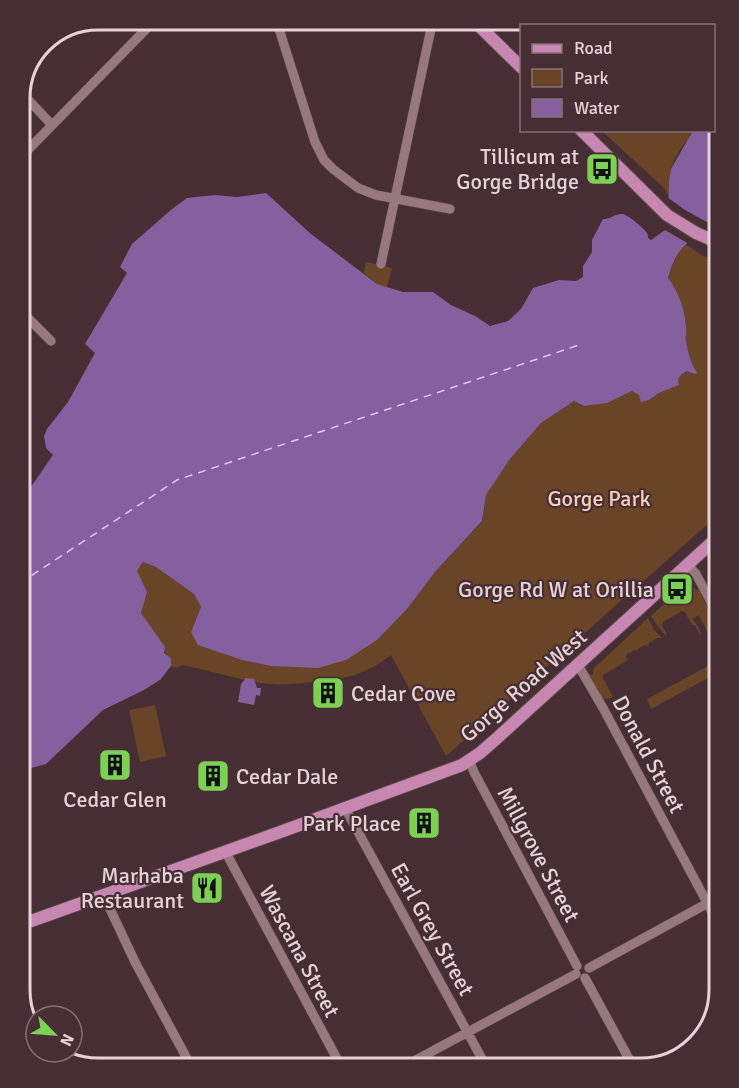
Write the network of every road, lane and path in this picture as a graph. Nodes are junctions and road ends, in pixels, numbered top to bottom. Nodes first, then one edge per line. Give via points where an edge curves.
1 (145, 30) edge
2 (279, 30) edge
3 (431, 30) edge
4 (483, 30) edge
5 (520, 66) edge
6 (30, 102) edge
7 (52, 125) junction
8 (583, 132) edge
9 (30, 148) edge
10 (394, 198) junction
11 (450, 209) dead end
12 (709, 238) edge
13 (381, 264) dead end
14 (30, 320) edge
15 (51, 341) dead end
16 (709, 546) edge
17 (688, 565) junction
18 (709, 597) edge
19 (578, 665) junction
20 (469, 760) junction
21 (345, 808) junction
22 (225, 851) junction
23 (104, 896) junction
24 (708, 903) joint
25 (30, 922) edge
26 (589, 968) junction
27 (576, 970) junction
28 (585, 978) junction
29 (467, 1032) junction
30 (187, 1058) edge
31 (337, 1058) edge
32 (419, 1058) edge
33 (481, 1058) edge
34 (629, 1058) edge

1 - 7 street
2 - 10 street via 324,159 358,188
3 - 10 street
4 - 5 main road
6 - 7 street
7 - 9 street
8 - 12 main road via 657,206
10 - 11 street
10 - 13 street
14 - 15 street
16 - 17 main road, Gorge Road West
17 - 18 street
17 - 19 main road, Gorge Road West
19 - 20 main road, Gorge Road West
19 - 24 street, Donald Street
20 - 21 main road, Gorge Road West
20 - 27 street, Millgrove Street
21 - 22 main road, Gorge Road West
21 - 29 street, Earl Grey Street
22 - 23 main road, Gorge Road West
22 - 31 street, Wascana Street
23 - 25 main road, Gorge Road West
23 - 30 street
24 - 26 street
26 - 27 street via 584,964
26 - 28 street
27 - 28 street via 579,978
27 - 29 street
28 - 34 street
29 - 32 street
29 - 33 street, Earl Grey Street

